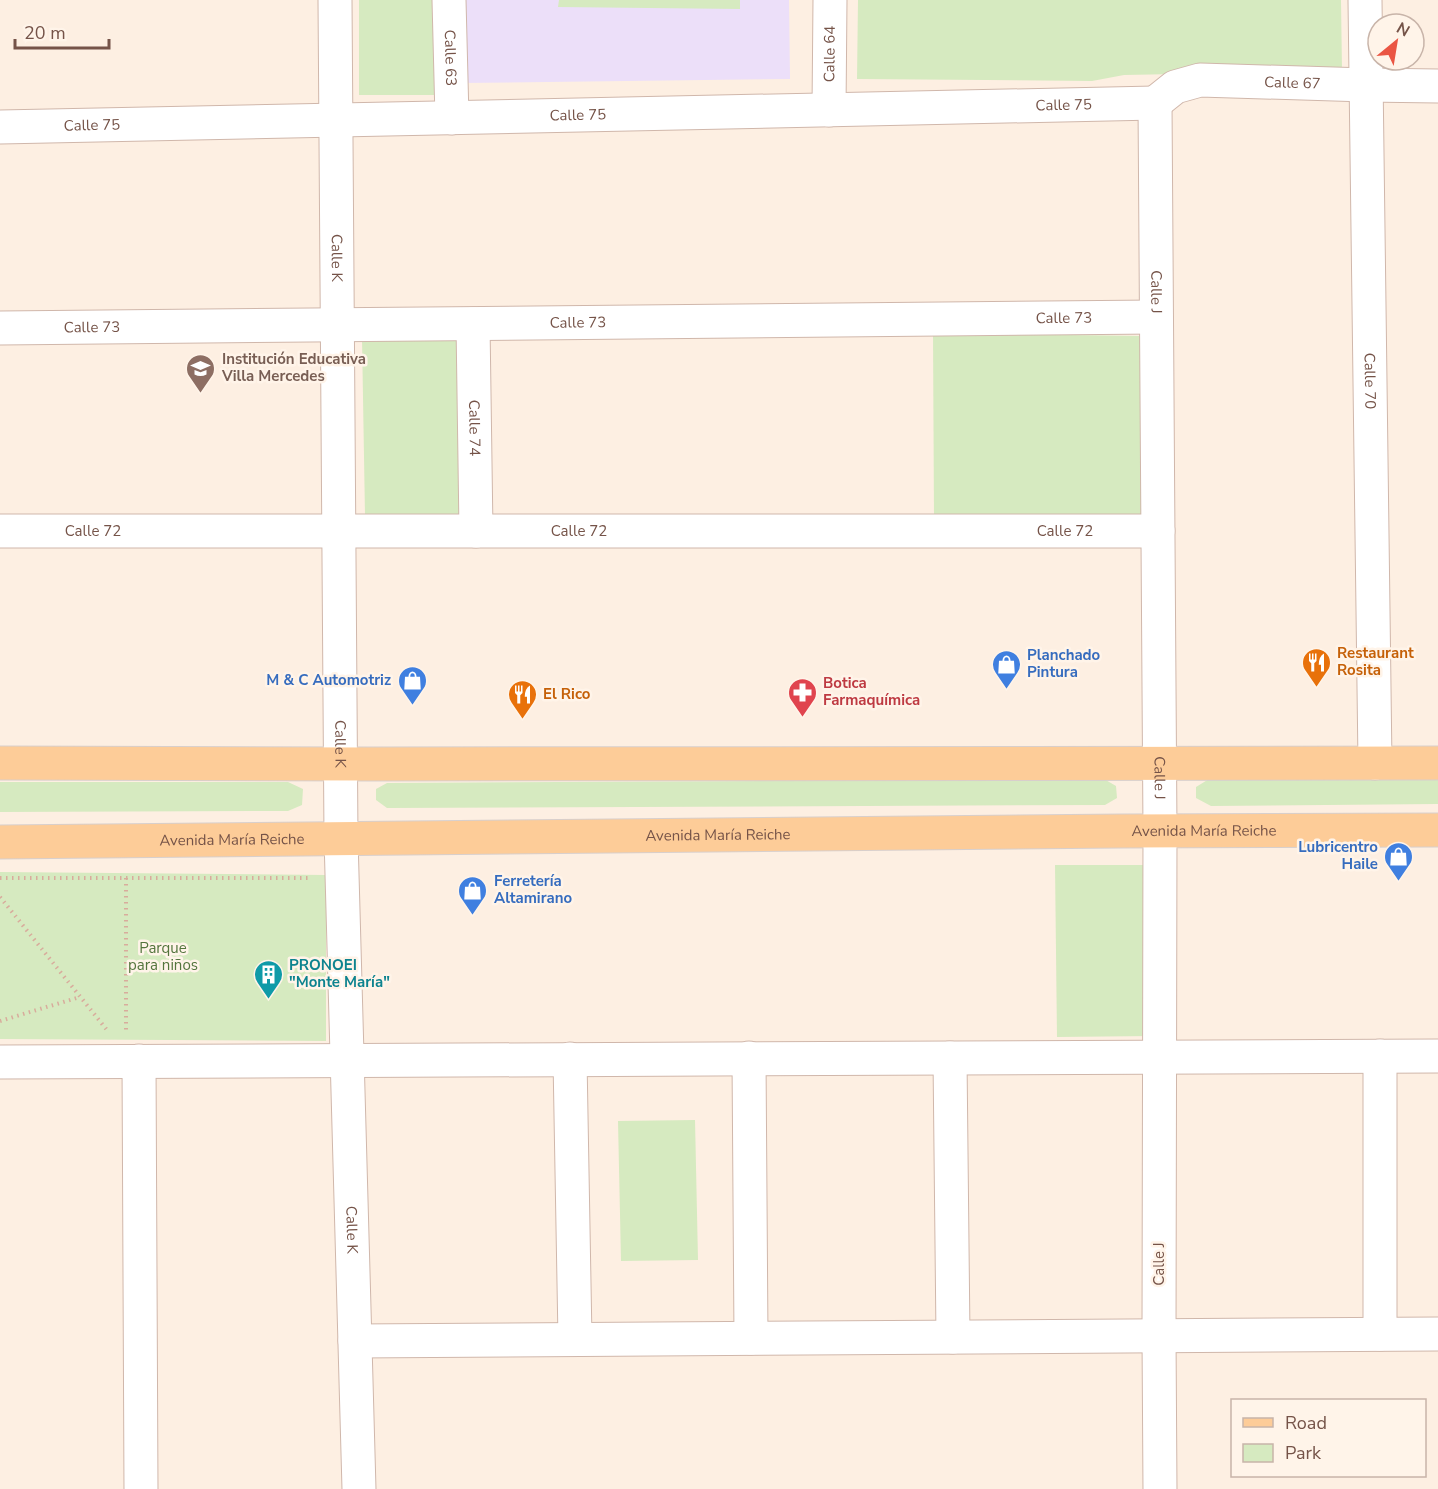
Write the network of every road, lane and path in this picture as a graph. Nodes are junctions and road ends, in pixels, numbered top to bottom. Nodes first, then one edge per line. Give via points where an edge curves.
1 (335, 0) edge
2 (449, 0) edge
3 (830, 0) edge
4 (1365, 0) edge
5 (1366, 85) junction
6 (1438, 86) edge
7 (1155, 103) junction
8 (829, 110) junction
9 (452, 118) junction
10 (335, 120) junction
11 (0, 127) edge
12 (1156, 317) junction
13 (473, 324) junction
14 (337, 325) junction
15 (0, 328) edge
16 (0, 531) edge
17 (339, 531) junction
18 (476, 531) junction
19 (1158, 531) junction
20 (0, 763) edge
21 (340, 763) junction
22 (1159, 763) junction
23 (1375, 763) junction
24 (1438, 763) edge
25 (1438, 830) edge
26 (1160, 831) junction
27 (341, 838) junction
28 (0, 842) edge
29 (0, 878) edge
30 (126, 878) junction
31 (320, 878) dead end
32 (0, 897) edge
33 (80, 997) junction
34 (0, 1021) edge
35 (100, 1035) dead end
36 (132, 1048) junction
37 (1380, 1056) junction
38 (1438, 1056) edge
39 (1160, 1057) junction
40 (950, 1058) junction
41 (570, 1059) junction
42 (749, 1059) junction
43 (347, 1060) junction
44 (0, 1062) edge
45 (1380, 1334) junction
46 (1438, 1334) edge
47 (1159, 1336) junction
48 (953, 1337) junction
49 (751, 1338) junction
50 (575, 1340) junction
51 (355, 1341) junction
52 (141, 1489) edge
53 (359, 1489) edge
54 (1160, 1489) edge

1 - 10 street, Calle K
2 - 9 street, Calle 63
3 - 8 street, Calle 64
4 - 5 street, Calle 70
5 - 6 street, Calle 67
5 - 7 street, Calle 67 via 1200,80 1175,87
5 - 23 street, Calle 70
7 - 8 street, Calle 75
7 - 12 street, Calle J
8 - 9 street, Calle 75
9 - 10 street, Calle 75
10 - 11 street, Calle 75
10 - 14 street, Calle K
12 - 13 street, Calle 73
12 - 19 street, Calle J
13 - 14 street, Calle 73
13 - 18 street, Calle 74
14 - 15 street, Calle 73
14 - 17 street, Calle K
16 - 17 street, Calle 72
17 - 18 street, Calle 72
17 - 21 street, Calle K
18 - 19 street, Calle 72
19 - 22 street, Calle J
20 - 21 main road
21 - 22 main road
21 - 27 street, Calle K
22 - 23 main road
22 - 26 street, Calle J
23 - 24 main road
25 - 26 main road, Avenida María Reiche
26 - 27 main road, Avenida María Reiche
26 - 39 street, Calle J
27 - 28 main road, Avenida María Reiche
27 - 43 street, Calle K
29 - 30 path
30 - 31 path
30 - 36 path
32 - 33 path
33 - 34 path
33 - 35 path via 111,1035
36 - 43 street
36 - 44 street
36 - 52 street
37 - 38 street
37 - 39 street
37 - 45 street
39 - 40 street
39 - 47 street, Calle J
40 - 42 street
40 - 48 street
41 - 42 street
41 - 43 street
41 - 50 street
42 - 49 street
43 - 51 street, Calle K
45 - 46 street
45 - 47 street
47 - 48 street
47 - 54 street, Calle J
48 - 49 street
49 - 50 street
50 - 51 street
51 - 53 street, Calle K

